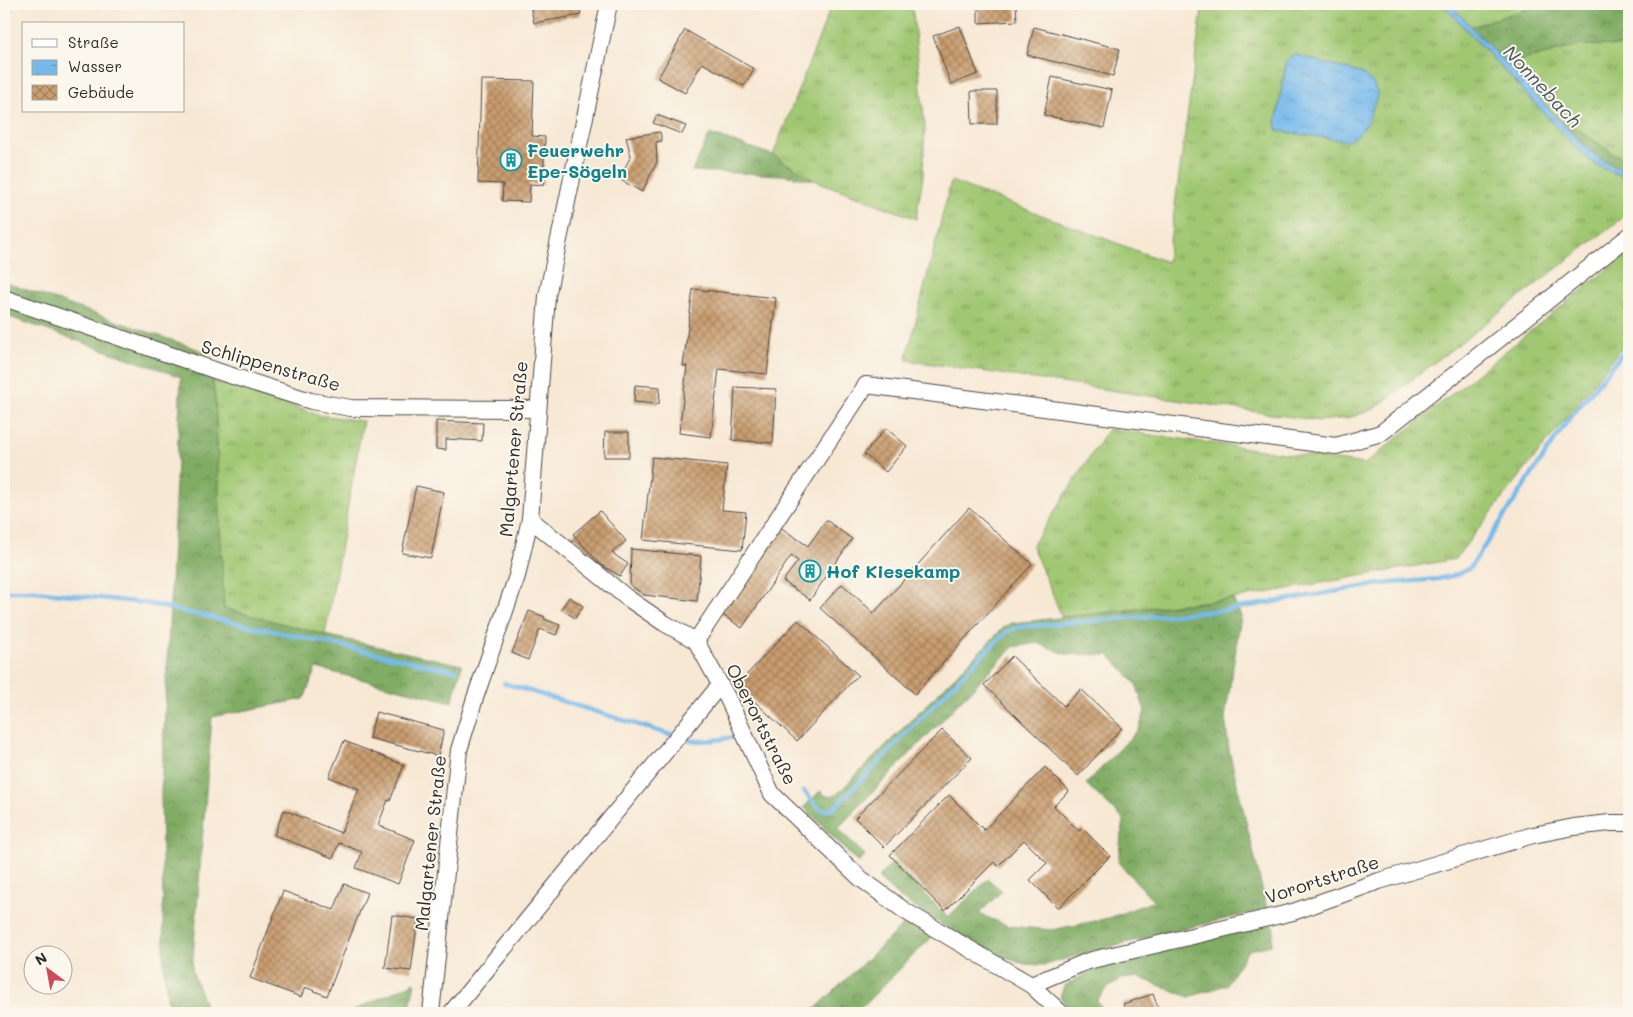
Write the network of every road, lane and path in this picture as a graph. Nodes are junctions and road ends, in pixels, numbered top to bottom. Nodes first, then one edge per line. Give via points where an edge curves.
1 (609, 4) edge
2 (1629, 236) edge
3 (4, 298) edge
4 (538, 410) junction
5 (530, 519) junction
6 (696, 641) junction
7 (720, 684) junction
8 (1629, 823) edge
9 (1031, 985) junction
10 (431, 1013) edge
11 (450, 1013) edge
12 (1060, 1013) edge

1 - 4 street, Malgartener Straße via 547,296
2 - 6 street via 1381,433 1336,446 866,385
3 - 4 street, Schlippenstraße via 311,401 351,408
4 - 5 street, Malgartener Straße
5 - 6 street via 626,597
5 - 10 street, Malgartener Straße via 517,576 459,750
6 - 7 street, Oberortstraße
7 - 9 street, Oberortstraße via 772,794 782,805 860,878 905,911
7 - 11 street
8 - 9 street, Vorortstraße via 1533,834 1379,881 1293,912 1088,961
9 - 12 street, Oberortstraße

